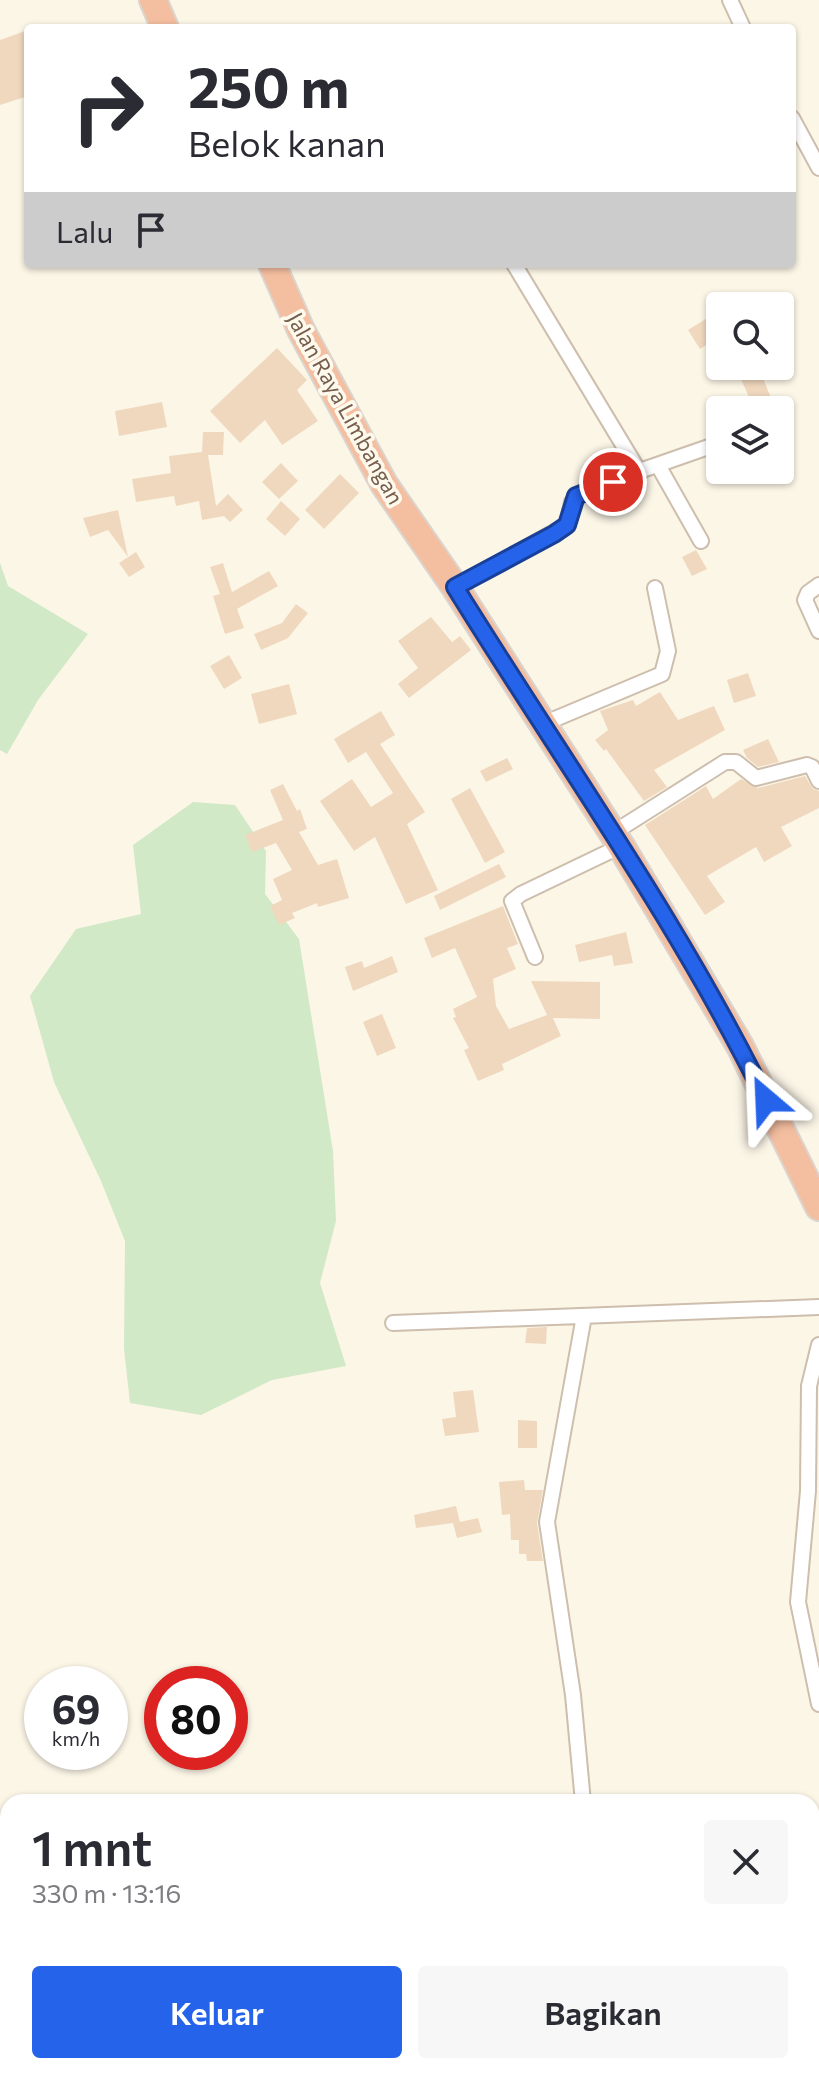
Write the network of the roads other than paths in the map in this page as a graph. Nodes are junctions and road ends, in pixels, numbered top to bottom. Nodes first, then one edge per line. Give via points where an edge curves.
1 (153, 0) edge
2 (730, 0) edge
3 (163, 24) edge
4 (741, 24) edge
5 (796, 125) edge
6 (819, 168) edge
7 (274, 268) edge
8 (516, 268) edge
9 (706, 449) edge
10 (659, 467) junction
11 (640, 473) junction
12 (701, 541) dead end
13 (819, 585) edge
14 (455, 587) junction
15 (655, 588) dead end
16 (819, 631) edge
17 (543, 724) junction
18 (819, 781) edge
19 (617, 840) junction
20 (535, 957) dead end
21 (819, 1207) edge
22 (819, 1307) edge
23 (584, 1316) junction
24 (393, 1323) dead end
25 (819, 1345) edge
26 (819, 1704) edge
27 (582, 1794) edge

1 - 3 highway
2 - 4 street
5 - 6 street
7 - 14 highway, Jalan Raya Limbangan via 384,484
8 - 11 street
9 - 10 street
10 - 11 street
10 - 12 street
11 - 14 street via 585,490 572,502 567,525
13 - 16 street via 805,600
14 - 17 highway, Jalan Raya Limbangan
15 - 17 street via 668,651 662,674
17 - 19 highway, Jalan Raya Limbangan
18 - 19 street via 807,765 754,778 736,762 725,762
19 - 20 street via 512,901
19 - 21 highway, Jalan Raya Limbangan via 740,1046
22 - 23 street
23 - 24 street
23 - 27 street via 547,1522
25 - 26 street via 809,1386 808,1491 798,1602

